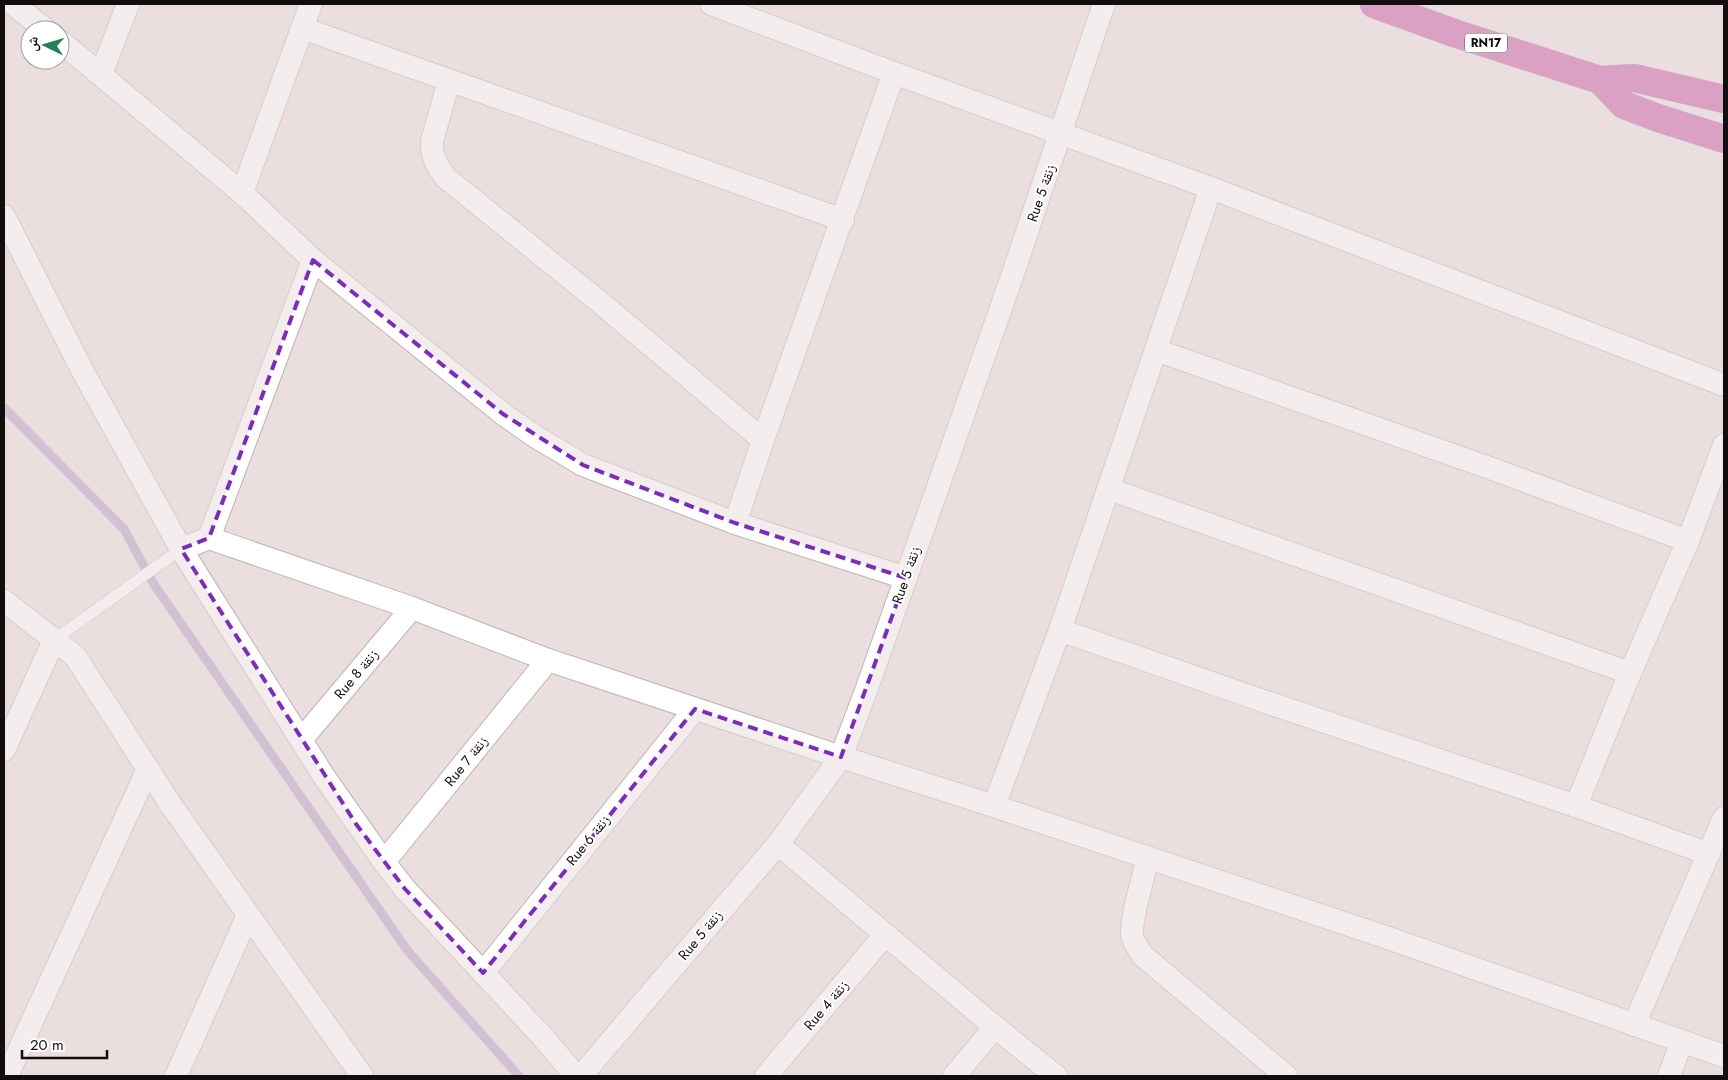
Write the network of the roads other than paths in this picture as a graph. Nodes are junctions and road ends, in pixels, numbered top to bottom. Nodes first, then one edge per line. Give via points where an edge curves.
1 (13, 4) edge
2 (128, 4) edge
3 (311, 4) edge
4 (711, 4) edge
5 (1104, 4) edge
6 (1374, 4) edge
7 (33, 20) edge
8 (302, 28) junction
9 (70, 49) edge
10 (894, 73) junction
11 (101, 74) junction
12 (449, 80) junction
13 (1600, 80) junction
14 (1724, 99) edge
15 (1061, 133) junction
16 (1724, 139) edge
17 (1211, 188) junction
18 (242, 192) junction
19 (4, 216) edge
20 (842, 220) junction
21 (313, 260) junction
22 (1156, 350) junction
23 (1724, 385) edge
24 (763, 440) junction
25 (1724, 445) edge
26 (1109, 489) junction
27 (735, 523) junction
28 (209, 538) junction
29 (1688, 541) junction
30 (181, 548) junction
31 (906, 578) junction
32 (4, 601) edge
33 (412, 608) junction
34 (1060, 630) junction
35 (54, 640) junction
36 (548, 660) junction
37 (1630, 673) junction
38 (695, 709) junction
39 (301, 740) junction
40 (4, 750) edge
41 (841, 757) junction
42 (148, 769) junction
43 (994, 806) junction
44 (1576, 806) junction
45 (1724, 818) edge
46 (778, 844) junction
47 (1709, 854) junction
48 (1148, 858) junction
49 (384, 862) junction
50 (248, 915) junction
51 (885, 934) junction
52 (482, 972) junction
53 (1634, 1025) junction
54 (995, 1027) junction
55 (1682, 1041) junction
56 (1724, 1056) edge
57 (7, 1076) edge
58 (176, 1076) edge
59 (362, 1076) edge
60 (576, 1076) edge
61 (582, 1076) edge
62 (766, 1076) edge
63 (954, 1076) edge
64 (1056, 1076) edge
65 (1286, 1076) edge
66 (1668, 1076) edge

1 - 7 street
2 - 11 street
3 - 8 street
4 - 10 street
5 - 15 street, Rue 5 زنقة
6 - 13 highway, RN17
8 - 12 street
8 - 18 street
9 - 11 street
10 - 15 street
10 - 20 street
11 - 18 street
12 - 20 street
12 - 24 street via 431,150 435,164 446,178 602,303
13 - 14 highway, RN17 via 1634,78
13 - 16 highway, RN17 via 1624,105
15 - 17 street
15 - 31 street, Rue 5 زنقة
17 - 22 street
17 - 23 street
18 - 21 street
19 - 30 street via 82,370
20 - 24 street
21 - 27 street via 503,414 562,453 584,465
21 - 28 street
22 - 26 street
22 - 29 street via 1487,466
24 - 27 street
25 - 29 street
26 - 34 street
26 - 37 street
27 - 31 street
28 - 30 street
28 - 33 street
29 - 37 street
30 - 35 lane
30 - 39 street
31 - 41 street, Rue 5 زنقة
32 - 35 street
33 - 36 street
33 - 39 street, Rue 8 زنقة
34 - 43 street
34 - 44 street
35 - 40 street
35 - 42 street via 75,656
36 - 38 street
36 - 49 street, Rue 7 زنقة
37 - 44 street
38 - 41 street
38 - 52 street, Rue 6 زنقة
39 - 49 street
41 - 43 street
41 - 46 street, Rue 5 زنقة
42 - 50 street
42 - 57 street
43 - 48 street
44 - 47 street
45 - 47 street
46 - 51 street
46 - 61 street, Rue 5 زنقة
47 - 53 street
48 - 53 street via 1474,967
48 - 65 street via 1133,922 1135,944 1142,955
49 - 52 street
50 - 58 street
50 - 59 street
51 - 54 street
51 - 62 street, Rue 4 زنقة
52 - 60 street
53 - 55 street
54 - 63 street
54 - 64 street
55 - 56 street
55 - 66 street

